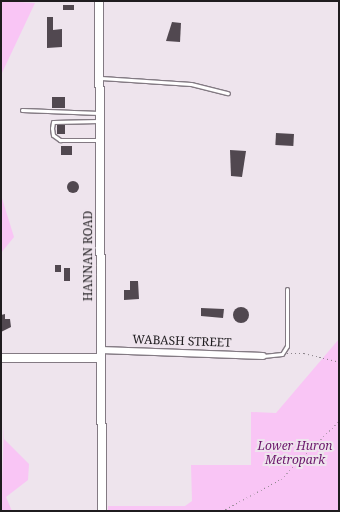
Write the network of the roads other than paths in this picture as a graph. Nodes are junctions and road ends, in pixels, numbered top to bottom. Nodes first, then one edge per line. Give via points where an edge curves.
1 (98, 1) edge
2 (99, 78) junction
3 (228, 93) dead end
4 (22, 110) dead end
5 (99, 117) junction
6 (99, 140) junction
7 (287, 289) dead end
8 (101, 354) junction
9 (263, 356) joint
10 (1, 358) edge
11 (102, 511) edge

1 - 2 street, HANNAN ROAD
2 - 3 lane via 192,84
2 - 5 street, HANNAN ROAD
4 - 5 lane
5 - 6 street, HANNAN ROAD
5 - 6 lane via 53,122 52,128 56,139
6 - 8 street, HANNAN ROAD
7 - 9 lane via 287,346 282,354
8 - 9 street, WABASH STREET
8 - 10 street, WABASH STREET
8 - 11 street, HANNAN ROAD

